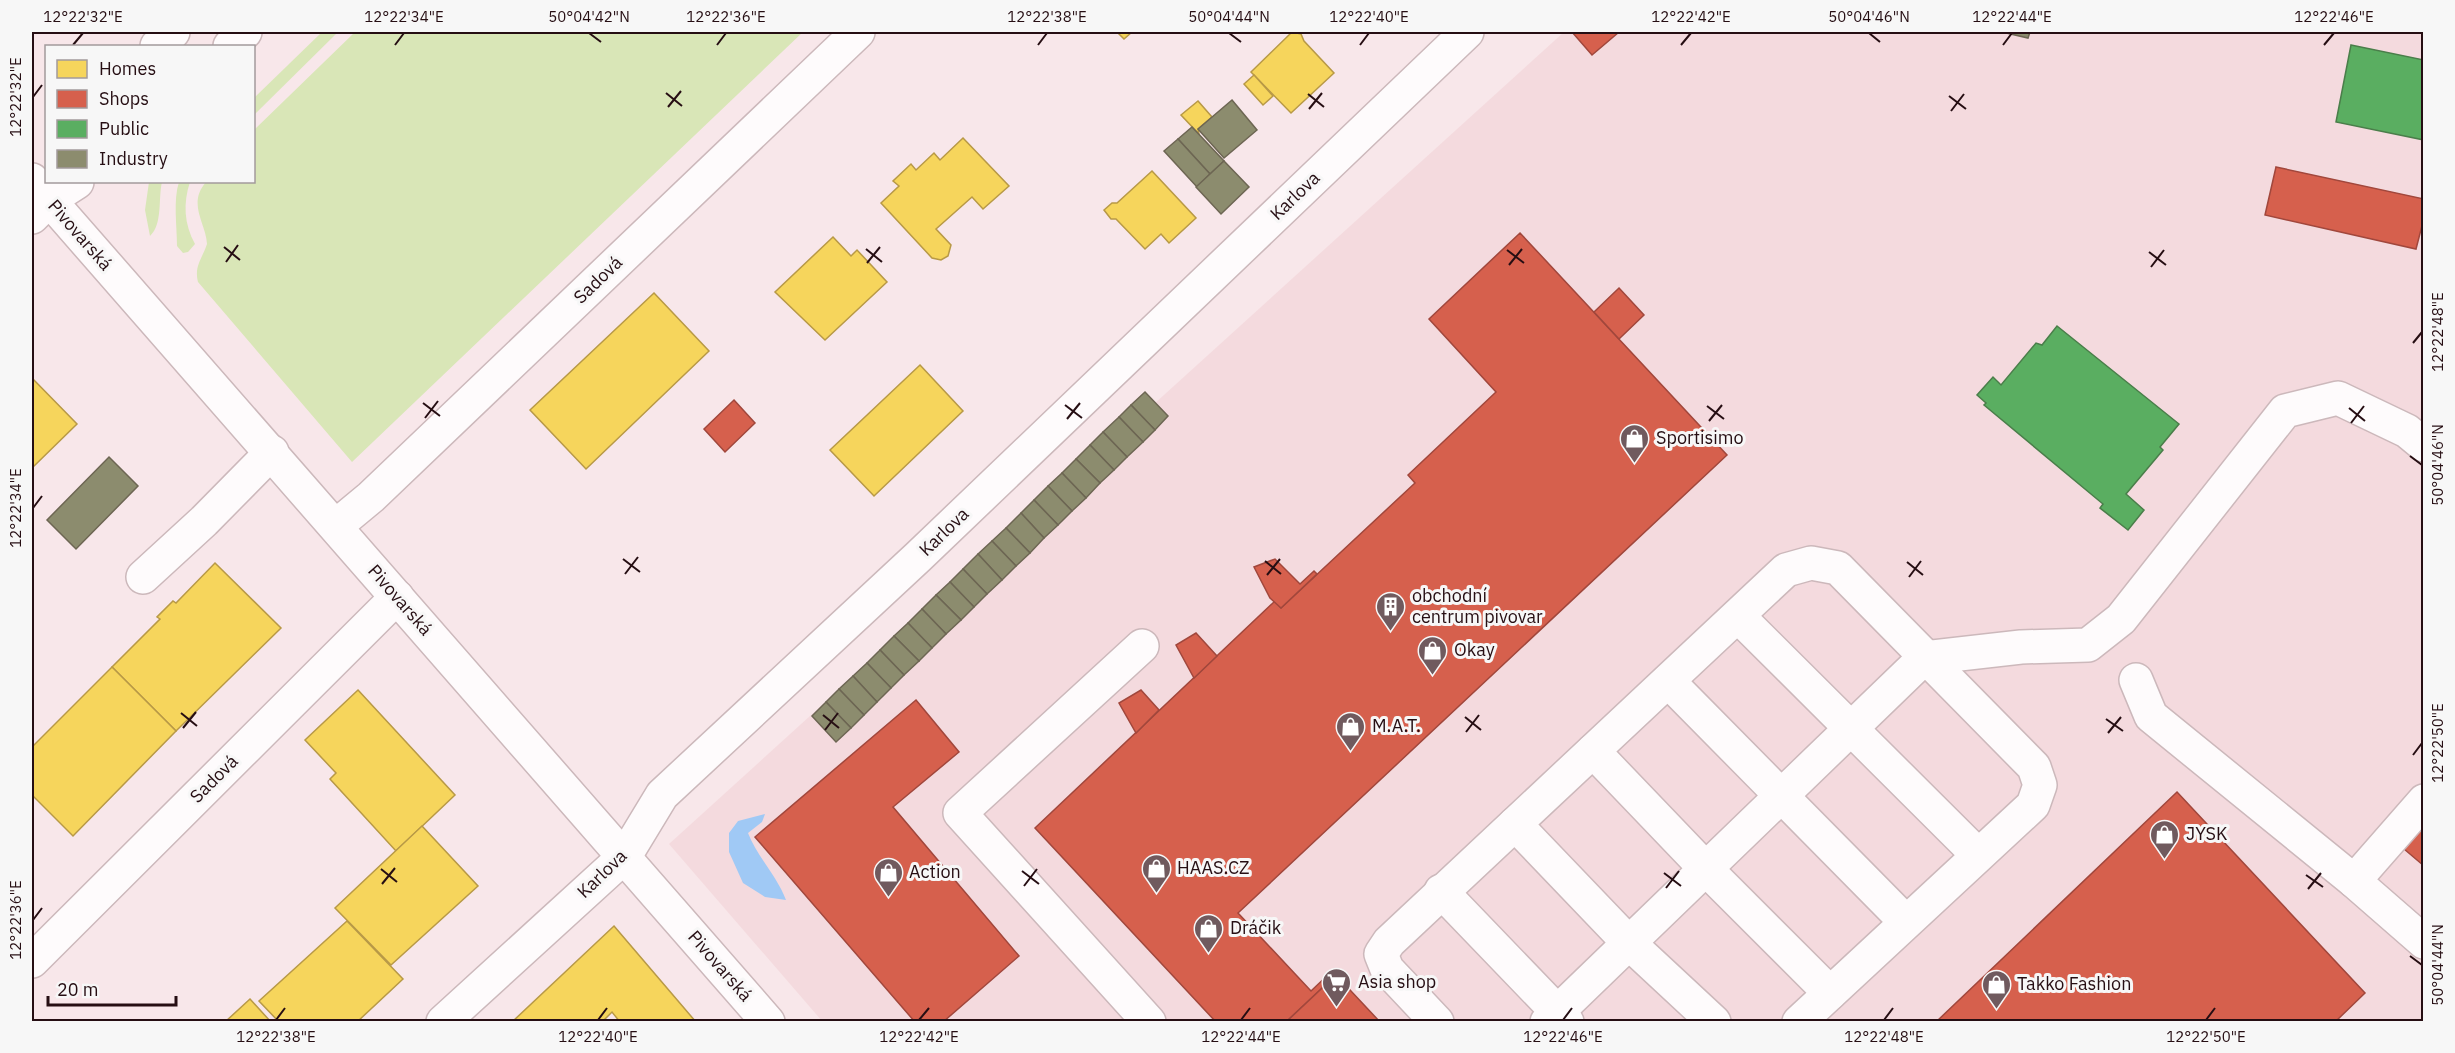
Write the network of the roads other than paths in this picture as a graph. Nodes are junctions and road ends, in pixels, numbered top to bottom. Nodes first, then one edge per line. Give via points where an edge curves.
1 (173, 32) edge
2 (245, 32) edge
3 (858, 32) edge
4 (1451, 36) edge
5 (158, 45) edge
6 (231, 45) edge
7 (74, 183) edge
8 (42, 195) edge
9 (2424, 445) edge
10 (272, 452) junction
11 (336, 526) junction
12 (143, 578) dead end
13 (397, 597) junction
14 (1738, 616) junction
15 (1142, 646) dead end
16 (1924, 658) junction
17 (2136, 680) dead end
18 (1668, 681) junction
19 (1851, 729) junction
20 (1593, 751) junction
21 (1780, 796) junction
22 (2424, 801) edge
23 (1515, 824) junction
24 (625, 855) junction
25 (1978, 855) junction
26 (1706, 869) junction
27 (2354, 881) junction
28 (1441, 891) junction
29 (1906, 922) junction
30 (2424, 942) edge
31 (1629, 943) junction
32 (32, 961) edge
33 (1830, 993) junction
34 (1557, 1018) edge
35 (443, 1022) edge
36 (768, 1022) edge
37 (1149, 1022) edge
38 (1437, 1022) edge
39 (1714, 1022) edge
40 (1800, 1022) edge

1 - 5 street
2 - 6 street
3 - 11 street, Sadová
4 - 24 street, Karlova via 926,549 662,795
7 - 8 street
8 - 10 street, Pivovarská
9 - 16 street via 2407,431 2338,398 2284,411 2121,619 2088,645 2021,647
10 - 11 street, Pivovarská
10 - 12 street
11 - 13 street, Pivovarská
13 - 24 street, Pivovarská
13 - 32 street, Sadová
14 - 16 street via 1786,570 1811,563 1838,568
14 - 18 street
14 - 19 street
15 - 37 street via 960,813
16 - 19 street
16 - 25 street via 2034,767 2040,785 2033,805
17 - 27 street via 2151,716
18 - 20 street
18 - 21 street
19 - 21 street
19 - 25 street
20 - 23 street
20 - 26 street
21 - 26 street
21 - 29 street
22 - 27 street
23 - 28 street
23 - 31 street
24 - 35 street, Karlova
24 - 36 street, Pivovarská
25 - 29 street
26 - 31 street
26 - 33 street
27 - 30 street
28 - 34 street
28 - 38 street via 1389,942 1382,954 1388,969
29 - 33 street
31 - 34 street
31 - 39 street
33 - 40 street

